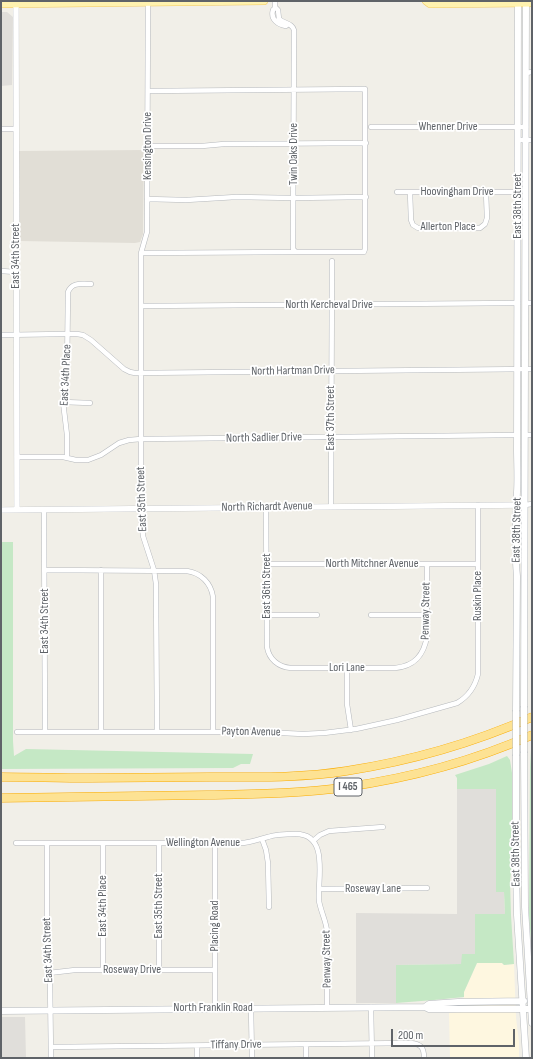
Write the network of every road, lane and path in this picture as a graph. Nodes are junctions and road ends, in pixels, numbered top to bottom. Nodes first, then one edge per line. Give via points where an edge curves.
1 (264, 1) edge
2 (275, 1) edge
3 (426, 1) edge
4 (16, 2) edge
5 (148, 2) junction
6 (524, 2) edge
7 (1, 4) edge
8 (529, 72) edge
9 (294, 90) junction
10 (148, 91) junction
11 (518, 127) junction
12 (526, 127) junction
13 (371, 128) dead end
14 (1, 129) edge
15 (16, 129) junction
16 (518, 140) junction
17 (529, 140) edge
18 (294, 143) junction
19 (366, 143) junction
20 (148, 146) junction
21 (397, 192) dead end
22 (410, 192) junction
23 (486, 192) junction
24 (518, 192) junction
25 (366, 197) junction
26 (294, 198) junction
27 (147, 199) junction
28 (296, 252) junction
29 (141, 253) junction
30 (332, 261) dead end
31 (1, 271) edge
32 (16, 272) junction
33 (91, 284) dead end
34 (141, 289) joint
35 (518, 303) junction
36 (525, 303) junction
37 (532, 303) edge
38 (332, 304) junction
39 (141, 306) junction
40 (68, 334) junction
41 (1, 335) edge
42 (16, 335) junction
43 (517, 369) junction
44 (525, 369) junction
45 (532, 369) edge
46 (332, 371) junction
47 (141, 373) junction
48 (63, 402) junction
49 (90, 402) dead end
50 (517, 435) junction
51 (525, 435) junction
52 (532, 435) edge
53 (331, 437) junction
54 (141, 439) junction
55 (17, 457) junction
56 (67, 457) junction
57 (532, 504) edge
58 (478, 505) junction
59 (516, 505) junction
60 (525, 505) junction
61 (331, 507) junction
62 (266, 508) junction
63 (141, 509) junction
64 (1, 510) edge
65 (17, 510) junction
66 (44, 510) junction
67 (267, 564) junction
68 (427, 564) junction
69 (478, 564) junction
70 (44, 570) junction
71 (101, 570) junction
72 (154, 570) junction
73 (267, 615) junction
74 (317, 615) dead end
75 (371, 615) dead end
76 (427, 615) junction
77 (419, 657) joint
78 (274, 662) joint
79 (347, 668) junction
80 (474, 686) joint
81 (532, 717) edge
82 (351, 730) junction
83 (17, 732) dead end
84 (45, 732) junction
85 (100, 732) junction
86 (157, 732) junction
87 (213, 732) junction
88 (532, 735) edge
89 (2, 777) edge
90 (1, 798) edge
91 (383, 827) dead end
92 (262, 839) junction
93 (313, 841) junction
94 (16, 843) dead end
95 (46, 843) junction
96 (103, 843) junction
97 (159, 843) junction
98 (215, 843) junction
99 (427, 888) dead end
100 (320, 889) junction
101 (269, 907) dead end
102 (103, 970) junction
103 (159, 970) junction
104 (215, 970) junction
105 (49, 973) junction
106 (522, 1001) junction
107 (531, 1001) edge
108 (371, 1007) junction
109 (425, 1007) junction
110 (215, 1008) junction
111 (251, 1008) junction
112 (327, 1008) junction
113 (523, 1009) junction
114 (531, 1009) edge
115 (1, 1011) edge
116 (50, 1011) junction
117 (532, 1023) edge
118 (306, 1044) junction
119 (372, 1044) junction
120 (252, 1045) junction
121 (197, 1046) junction
122 (51, 1047) junction
123 (51, 1058) edge
124 (197, 1058) edge
125 (252, 1058) edge
126 (306, 1058) edge
127 (372, 1058) edge
128 (424, 1058) edge
129 (526, 1058) edge

1 - 5 main road
2 - 9 street, Twin Oaks Drive via 274,20 280,25 288,24 294,30
3 - 6 main road via 430,4
4 - 5 main road
4 - 7 main road
4 - 15 street, East 34th Street
5 - 10 street, Kensington Drive
6 - 8 main road, East 38th Street
6 - 11 main road, East 38th Street
8 - 12 main road, East 38th Street
9 - 10 street
9 - 18 street, Twin Oaks Drive
9 - 19 street via 365,89
10 - 20 street, Kensington Drive
11 - 12 street, Whenner Drive
11 - 13 street, Whenner Drive
11 - 16 main road, East 38th Street
12 - 17 main road, East 38th Street
14 - 15 street
15 - 32 street, East 34th Street
16 - 17 street
16 - 24 main road, East 38th Street
17 - 36 main road, East 38th Street
18 - 19 street
18 - 20 street
18 - 26 street, Twin Oaks Drive
19 - 25 street
20 - 27 street, Kensington Drive
21 - 22 street, Hoovingham Drive
22 - 23 street, Hoovingham Drive
22 - 23 street, Allerton Place via 410,220 418,228 480,228 487,218
23 - 24 street, Hoovingham Drive
24 - 35 main road, East 38th Street
25 - 26 street
25 - 28 street via 364,252
26 - 27 street
26 - 28 street, Twin Oaks Drive via 293,248
27 - 29 street, Kensington Drive via 146,232
28 - 29 street
29 - 34 street, Kensington Drive
30 - 38 street
31 - 32 street
32 - 42 street, East 34th Street
33 - 40 street, East 34th Place via 73,285 69,289
34 - 39 street, East 35th Street
35 - 38 street, North Kercheval Drive
35 - 43 main road, East 38th Street
36 - 37 street
36 - 44 main road, East 38th Street
38 - 39 street, North Kercheval Drive
38 - 46 street, East 37th Street
39 - 47 street, East 35th Street
40 - 42 street, North Hartman Drive
40 - 47 street, North Hartman Drive via 85,336 124,369
40 - 48 street, East 34th Place via 68,372
41 - 42 street, North Hartman Drive
42 - 55 street, East 34th Street
43 - 44 street, North Hartman Drive
43 - 46 street, North Hartman Drive
43 - 50 main road, East 38th Street
44 - 45 street, North Hartman Drive
44 - 51 main road, East 38th Street
46 - 47 street, North Hartman Drive
46 - 53 street, East 37th Street
47 - 54 street, East 35th Street
48 - 49 street
48 - 56 street, East 34th Place
50 - 53 street, North Sadlier Drive
50 - 59 main road, East 38th Street
51 - 52 street
51 - 60 main road, East 38th Street
53 - 54 street, North Sadlier Drive
53 - 61 street, East 37th Street
54 - 56 street, North Sadlier Drive via 120,443 92,459
54 - 63 street, East 35th Street
55 - 56 street, North Sadlier Drive
55 - 65 street, East 34th Street
57 - 60 street, North Richardt Avenue
58 - 59 street, North Richardt Avenue
58 - 61 street, North Richardt Avenue
58 - 69 street, Ruskin Place
59 - 60 street, North Richardt Avenue
59 - 106 main road, East 38th Street, bridge via 516,886
60 - 107 main road, East 38th Street, bridge via 525,901
61 - 62 street, North Richardt Avenue
62 - 63 street, North Richardt Avenue
62 - 67 street, East 36th Street
63 - 66 street, North Richardt Avenue
63 - 72 street, East 35th Street via 143,536
64 - 65 street, North Richardt Avenue
65 - 66 street, North Richardt Avenue
66 - 70 street, East 34th Street
67 - 68 street, North Mitchner Avenue
67 - 73 street, East 36th Street
68 - 69 street, North Mitchner Avenue
68 - 76 street, Penway Street
69 - 80 street, Ruskin Place via 478,674
70 - 71 street
70 - 84 street, East 34th Street
71 - 72 street
71 - 85 street
72 - 86 street, East 35th Street via 157,592
72 - 87 street via 193,572 200,575 212,590
73 - 74 street
73 - 78 street, East 36th Street via 267,647
75 - 76 street
76 - 77 street, Penway Street via 426,643
77 - 79 street, Lori Lane via 409,665 397,668
78 - 79 street, Lori Lane via 289,668
79 - 82 street via 347,704
80 - 82 street, Payton Avenue via 466,697 452,705
81 - 89 highway, I 465 via 477,739 434,752 375,766 330,773 236,778
82 - 87 street, Payton Avenue via 310,734
83 - 84 street, Payton Avenue
84 - 85 street, Payton Avenue
85 - 86 street, Payton Avenue
86 - 87 street, Payton Avenue
88 - 90 highway, I 465 via 435,769 331,789 263,794
91 - 93 street via 331,831 321,834
92 - 93 street, Wellington Avenue via 298,834
92 - 98 street, Wellington Avenue via 245,843
92 - 101 street via 268,863
93 - 100 street, Penway Street via 320,858
94 - 95 street, Wellington Avenue
95 - 96 street, Wellington Avenue
95 - 105 street, East 34th Street
96 - 97 street, Wellington Avenue
96 - 102 street, East 34th Place
97 - 98 street, Wellington Avenue
97 - 103 street, East 35th Street
98 - 104 street, Placing Road
99 - 100 street, Roseway Lane
100 - 112 street, Penway Street via 319,901 327,931
102 - 103 street, Roseway Drive
102 - 105 street, Roseway Drive
103 - 104 street, Roseway Drive
104 - 110 street, Placing Road
105 - 116 street, East 34th Street
106 - 107 main road, North Franklin Road
106 - 109 main road, North Franklin Road via 458,1002 428,1004
106 - 113 main road, East 38th Street
107 - 114 main road, East 38th Street
108 - 109 main road, North Franklin Road
108 - 112 main road, North Franklin Road
108 - 119 street
109 - 113 main road, North Franklin Road
110 - 111 main road, North Franklin Road
110 - 116 main road, North Franklin Road
111 - 112 main road, North Franklin Road
111 - 120 street
113 - 114 main road, North Franklin Road
113 - 129 main road, East 38th Street
114 - 117 main road, East 38th Street
115 - 116 main road, North Franklin Road
116 - 122 street, East 34th Street
118 - 119 street, Tiffany Drive
118 - 120 street, Tiffany Drive
118 - 126 street
119 - 127 street
119 - 128 street, Tiffany Drive via 415,1044 421,1046
120 - 121 street, Tiffany Drive
120 - 125 street
121 - 122 street, Tiffany Drive
121 - 124 street
122 - 123 street, East 34th Street

